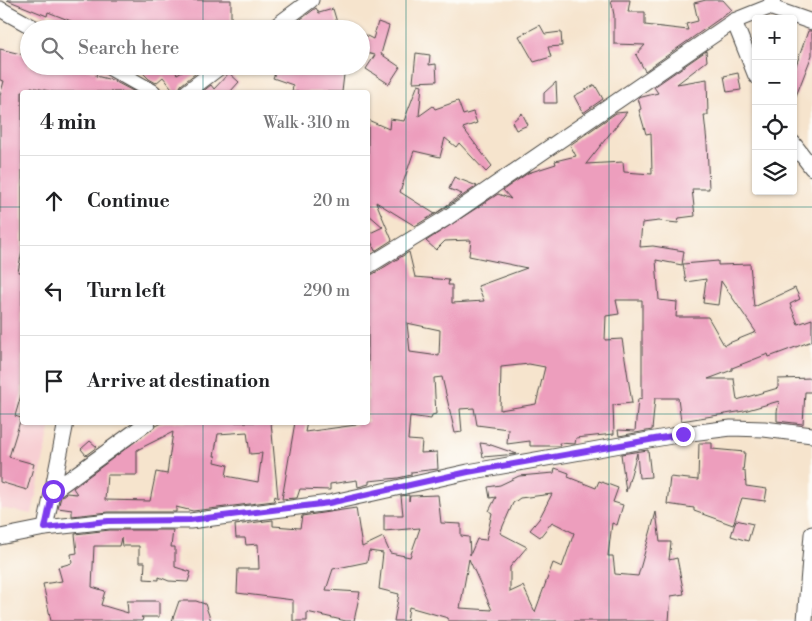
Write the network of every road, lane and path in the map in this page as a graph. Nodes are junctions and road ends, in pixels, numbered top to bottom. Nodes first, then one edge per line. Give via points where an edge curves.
1 (311, 0) edge
2 (771, 3) edge
3 (0, 9) edge
4 (20, 20) edge
5 (284, 20) edge
6 (734, 21) junction
7 (812, 22) edge
8 (752, 66) edge
9 (123, 75) edge
10 (209, 75) edge
11 (149, 90) edge
12 (190, 90) edge
13 (797, 147) edge
14 (812, 168) edge
15 (370, 265) edge
16 (65, 425) edge
17 (144, 425) edge
18 (812, 435) edge
19 (53, 491) junction
20 (45, 528) junction
21 (812, 534) edge
22 (0, 538) edge
23 (805, 621) edge

1 - 5 street
2 - 6 street
2 - 7 street
3 - 4 street
6 - 8 street
6 - 15 street via 448,217
9 - 11 street
10 - 12 street
13 - 14 street
16 - 19 street
17 - 19 street
18 - 20 street via 731,428 468,472 329,503 190,520 108,521
19 - 20 street
20 - 22 street
21 - 23 street

